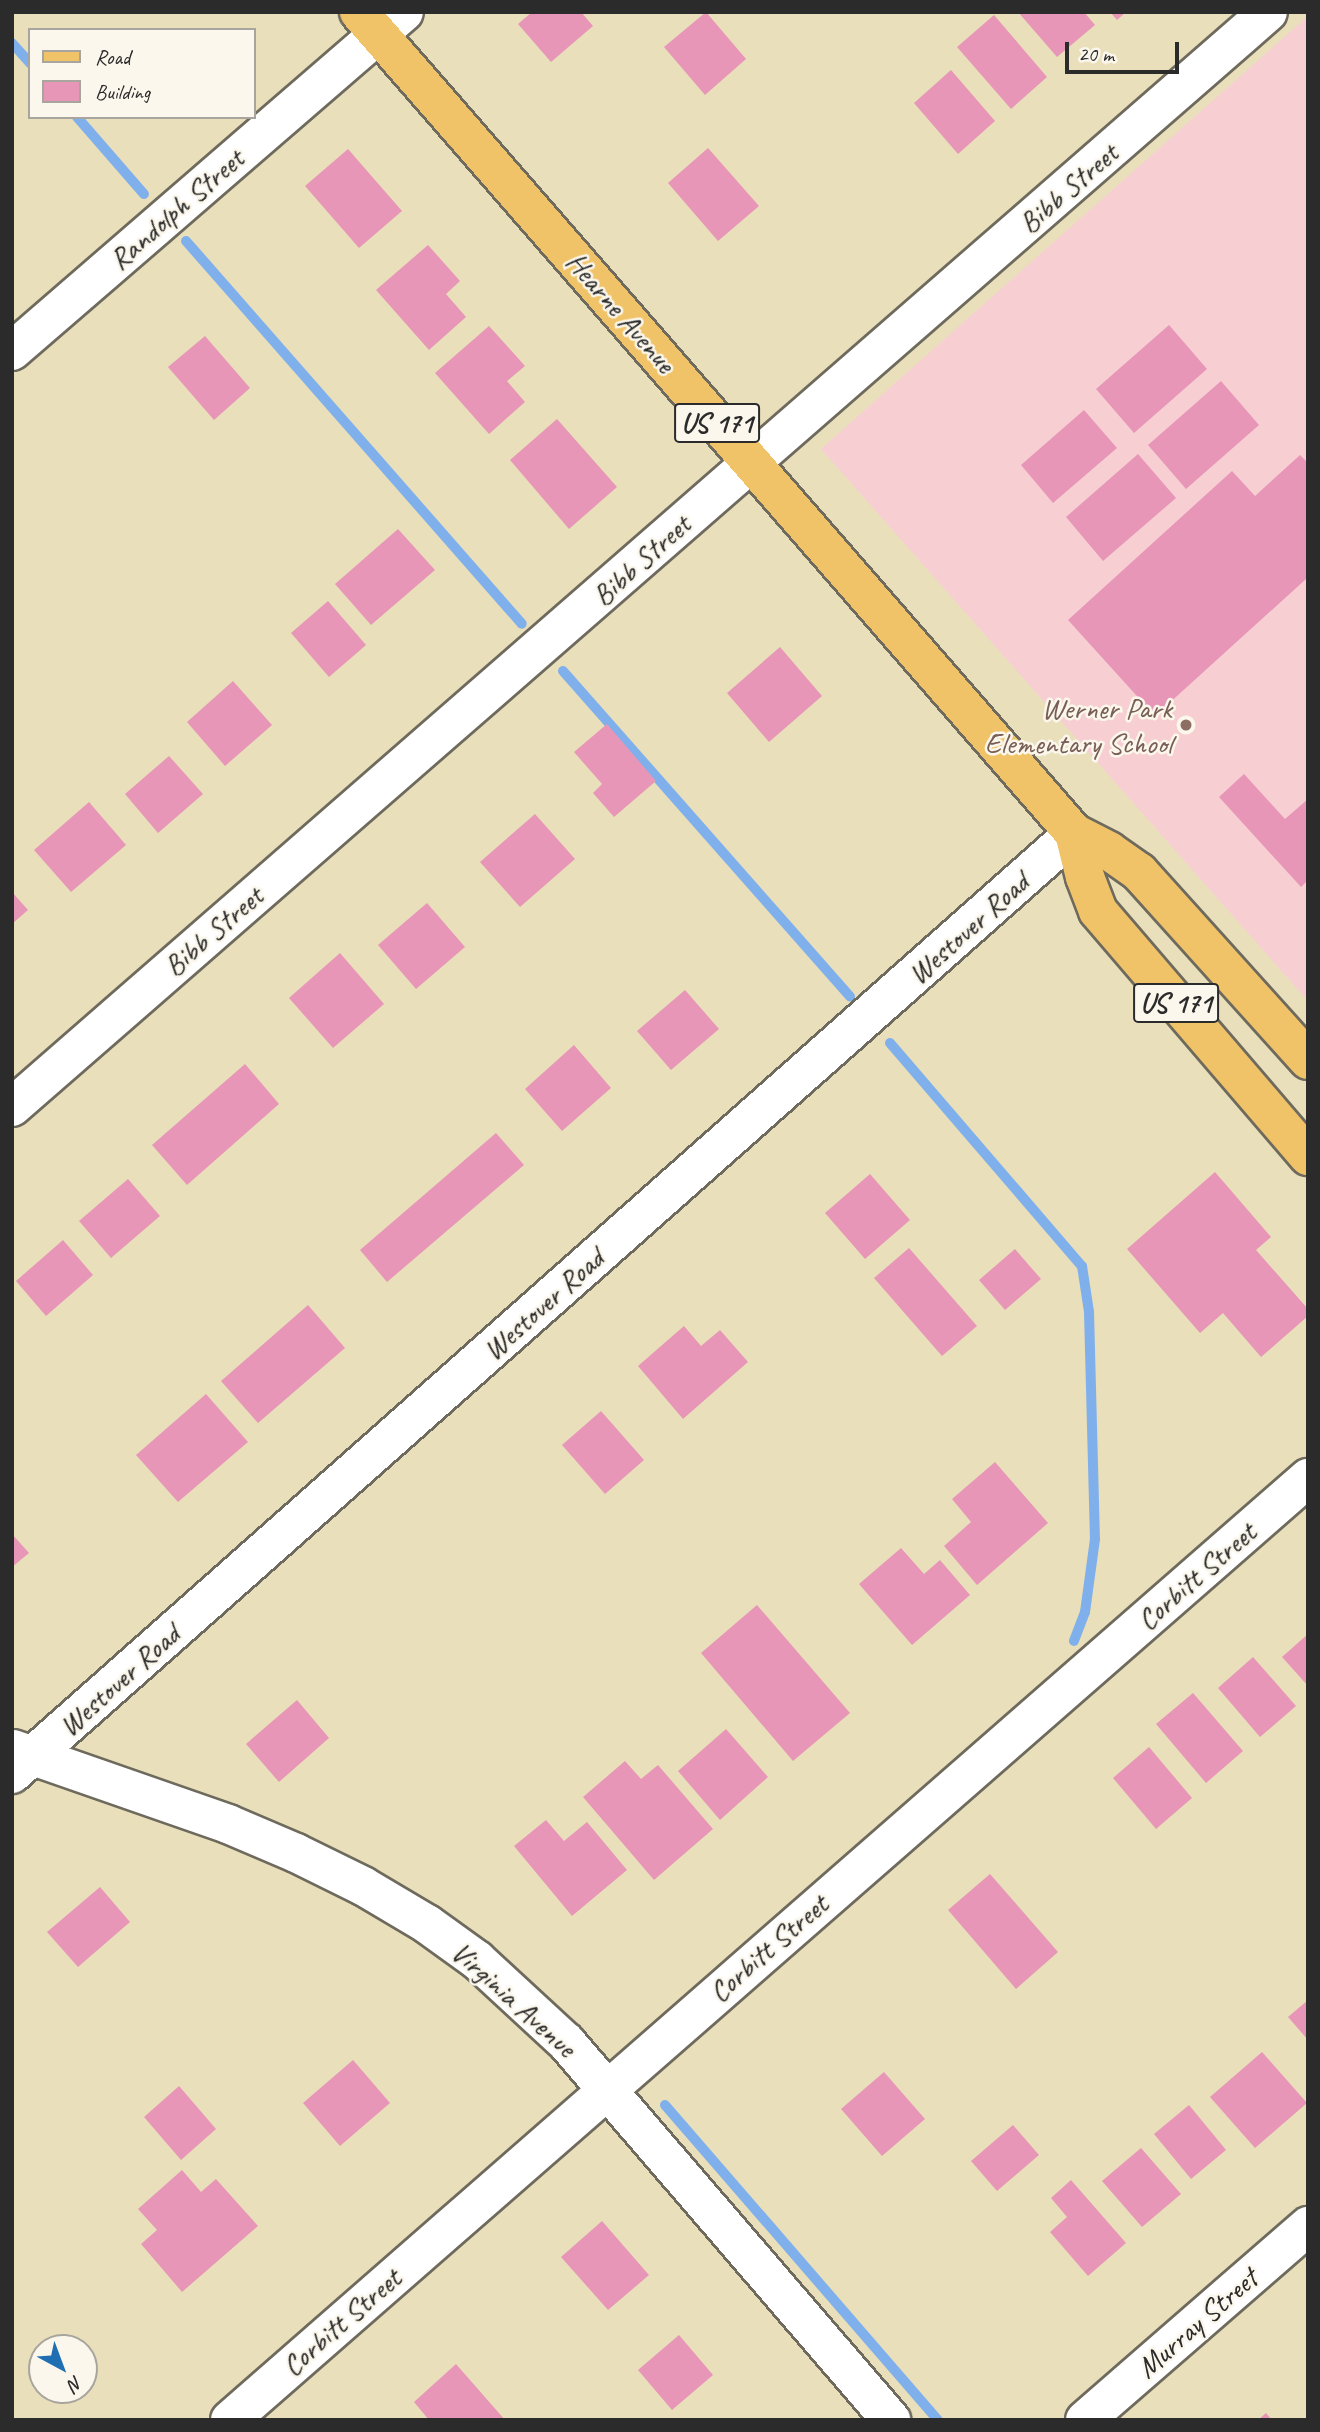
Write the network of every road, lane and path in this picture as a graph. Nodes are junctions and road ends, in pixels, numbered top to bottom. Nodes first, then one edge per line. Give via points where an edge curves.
1 (1268, 12) edge
2 (381, 19) edge
3 (12, 351) edge
4 (751, 461) junction
5 (1074, 834) junction
6 (1308, 1060) edge
7 (12, 1107) edge
8 (1308, 1156) edge
9 (1308, 1478) edge
10 (19, 1760) edge
11 (606, 2089) junction
12 (1308, 2226) edge
13 (230, 2420) edge
14 (891, 2420) edge
15 (1085, 2420) edge

1 - 4 street, Bibb Street
2 - 3 street, Randolph Street
2 - 4 main road, Hearne Avenue / US 171
4 - 5 main road, Hearne Avenue / US 171
4 - 7 street, Bibb Street via 601,597
5 - 6 main road, Hearne Avenue / US 171 via 1139,872
5 - 8 main road, Hearne Avenue / US 171 via 1098,911
5 - 10 street, Westover Road
9 - 11 street, Corbitt Street
10 - 11 street, Virginia Avenue via 228,1824 363,1886 477,1960 566,2042
11 - 13 street, Corbitt Street
11 - 14 street, Virginia Avenue
12 - 15 street, Murray Street

